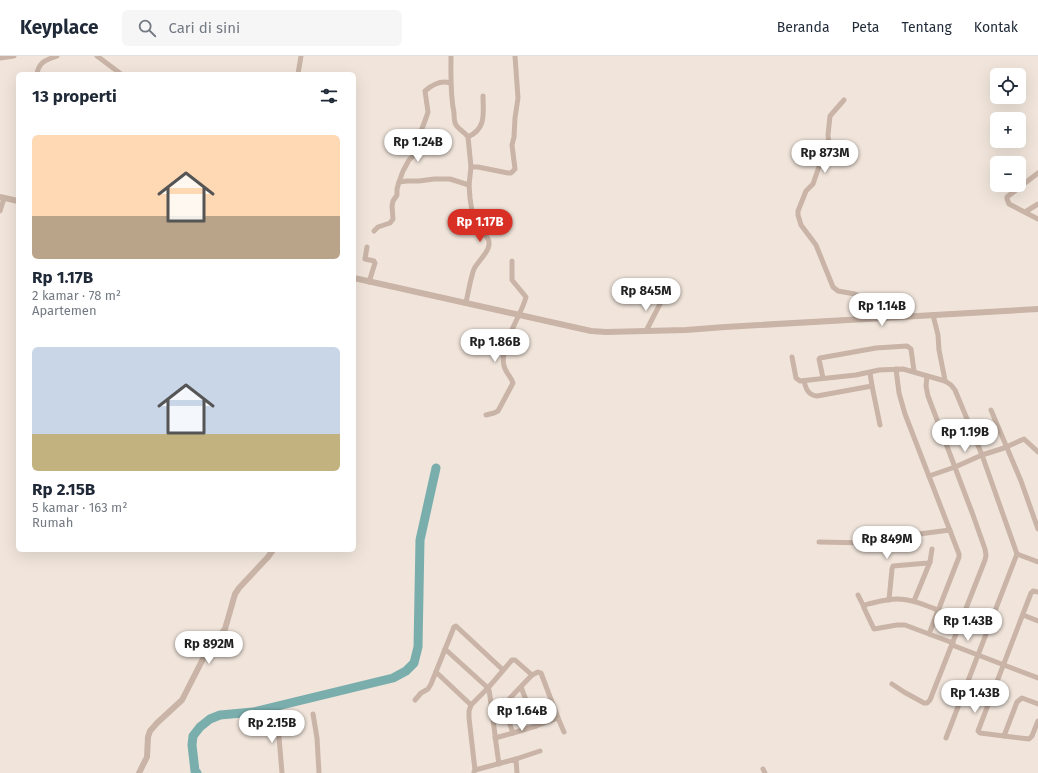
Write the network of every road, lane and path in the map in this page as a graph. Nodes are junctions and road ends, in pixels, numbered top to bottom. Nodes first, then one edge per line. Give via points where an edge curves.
1 (14, 56) edge
2 (58, 56) edge
3 (97, 56) edge
4 (301, 56) edge
5 (451, 56) edge
6 (515, 56) edge
7 (0, 58) edge
8 (38, 72) edge
9 (118, 72) edge
10 (298, 72) edge
11 (450, 83) junction
12 (483, 96) dead end
13 (844, 100) dead end
14 (468, 136) junction
15 (470, 167) junction
16 (1038, 173) edge
17 (399, 182) junction
18 (469, 185) junction
19 (2, 198) edge
20 (16, 201) edge
21 (1038, 204) edge
22 (0, 210) edge
23 (1025, 212) junction
24 (1038, 218) edge
25 (374, 231) dead end
26 (367, 247) dead end
27 (512, 260) dead end
28 (356, 279) edge
29 (369, 282) junction
30 (466, 302) junction
31 (661, 302) dead end
32 (1038, 309) edge
33 (519, 314) junction
34 (933, 315) junction
35 (898, 317) junction
36 (646, 331) junction
37 (792, 357) dead end
38 (896, 369) junction
39 (914, 371) junction
40 (870, 372) junction
41 (927, 376) junction
42 (823, 378) junction
43 (945, 381) junction
44 (805, 382) junction
45 (872, 386) junction
46 (991, 410) dead end
47 (486, 415) dead end
48 (880, 425) dead end
49 (1006, 447) junction
50 (1038, 452) edge
51 (982, 455) junction
52 (955, 467) junction
53 (929, 476) junction
54 (1038, 529) edge
55 (950, 530) junction
56 (820, 542) dead end
57 (932, 549) dead end
58 (272, 552) edge
59 (1017, 554) junction
60 (930, 562) junction
61 (1038, 562) edge
62 (1038, 592) edge
63 (858, 596) dead end
64 (889, 600) junction
65 (914, 602) junction
66 (864, 607) junction
67 (937, 611) junction
68 (1023, 615) junction
69 (961, 620) junction
70 (1038, 620) edge
71 (929, 634) junction
72 (952, 644) junction
73 (445, 649) junction
74 (978, 654) junction
75 (1004, 664) junction
76 (502, 670) junction
77 (436, 672) junction
78 (532, 675) junction
79 (1038, 678) edge
80 (892, 684) dead end
81 (521, 687) junction
82 (488, 688) junction
83 (415, 700) dead end
84 (1038, 704) edge
85 (471, 705) junction
86 (503, 705) junction
87 (277, 713) dead end
88 (313, 714) dead end
89 (493, 716) junction
90 (558, 718) junction
91 (1038, 721) edge
92 (536, 726) junction
93 (564, 732) dead end
94 (513, 733) junction
95 (1004, 736) junction
96 (494, 738) junction
97 (946, 738) dead end
98 (540, 751) dead end
99 (516, 759) junction
100 (499, 764) junction
101 (474, 772) edge
102 (139, 773) edge
103 (282, 773) edge
104 (319, 773) edge
105 (517, 773) edge

1 - 7 street
2 - 8 street via 44,61
3 - 9 street
4 - 10 street
5 - 11 street
6 - 15 street via 518,98 512,145 514,171 508,173 478,166
11 - 14 street via 456,124
11 - 17 street via 440,83 425,91 428,112 418,138 416,153 409,160
12 - 14 street via 484,117 478,130
13 - 35 street via 830,116 829,144 798,211 799,219 816,245 833,287 838,291 868,299 881,309 892,310
14 - 15 street
15 - 18 street
16 - 23 street via 1007,197 1009,204
17 - 18 street via 434,178
17 - 25 street via 392,206 393,219
18 - 30 street via 474,226 486,235 489,246 473,270
19 - 20 street
19 - 22 street
21 - 23 street
23 - 24 street
26 - 29 street via 365,259 375,263
27 - 33 street via 512,280 526,297
28 - 29 street
29 - 30 street
30 - 33 street
31 - 36 street
32 - 34 street
33 - 36 street via 591,330
33 - 47 street via 503,356 504,366 513,383 498,411
34 - 35 street
34 - 43 street
35 - 36 street
37 - 44 street via 796,378
38 - 39 street
38 - 40 street
38 - 53 street via 904,414
39 - 41 street
39 - 42 street via 910,347 876,348 820,358
40 - 42 street
40 - 45 street
41 - 43 street
41 - 52 street via 928,396
42 - 44 street
43 - 51 street via 955,390
44 - 45 street via 806,390 817,396
45 - 48 street
46 - 49 street
49 - 50 street via 1025,439
49 - 51 street
49 - 54 street
51 - 52 street
51 - 59 street
52 - 53 street
52 - 69 street via 986,555
53 - 55 street
55 - 56 street via 880,539 868,543
55 - 67 street via 959,557
57 - 60 street
58 - 102 street via 235,594 225,629 204,655 182,700 150,731 147,757
59 - 61 street
59 - 74 street
60 - 64 street via 893,566
60 - 65 street
62 - 68 street via 1030,593
63 - 66 street
64 - 65 street via 903,599
64 - 66 street
65 - 67 street
66 - 71 street via 874,629 901,624
67 - 69 street
67 - 71 street
68 - 70 street
68 - 75 street
69 - 72 street
71 - 72 street
72 - 74 street
72 - 80 street via 927,703
73 - 76 street via 456,626
73 - 77 street
73 - 82 street
74 - 75 street
74 - 97 street
75 - 79 street
75 - 95 street via 978,730 980,733
76 - 78 street via 514,660
76 - 82 street
77 - 83 street via 428,689
77 - 85 street
78 - 81 street
78 - 90 street via 538,672 541,674
81 - 86 street
81 - 92 street
82 - 85 street
82 - 89 street
84 - 95 street via 1019,699
85 - 101 street via 469,718
86 - 89 street
86 - 94 street
87 - 103 street
88 - 104 street
89 - 96 street
90 - 92 street
90 - 93 street
91 - 95 street via 1029,739
92 - 94 street
94 - 96 street
96 - 100 street
98 - 99 street
99 - 100 street
99 - 105 street
100 - 101 street

